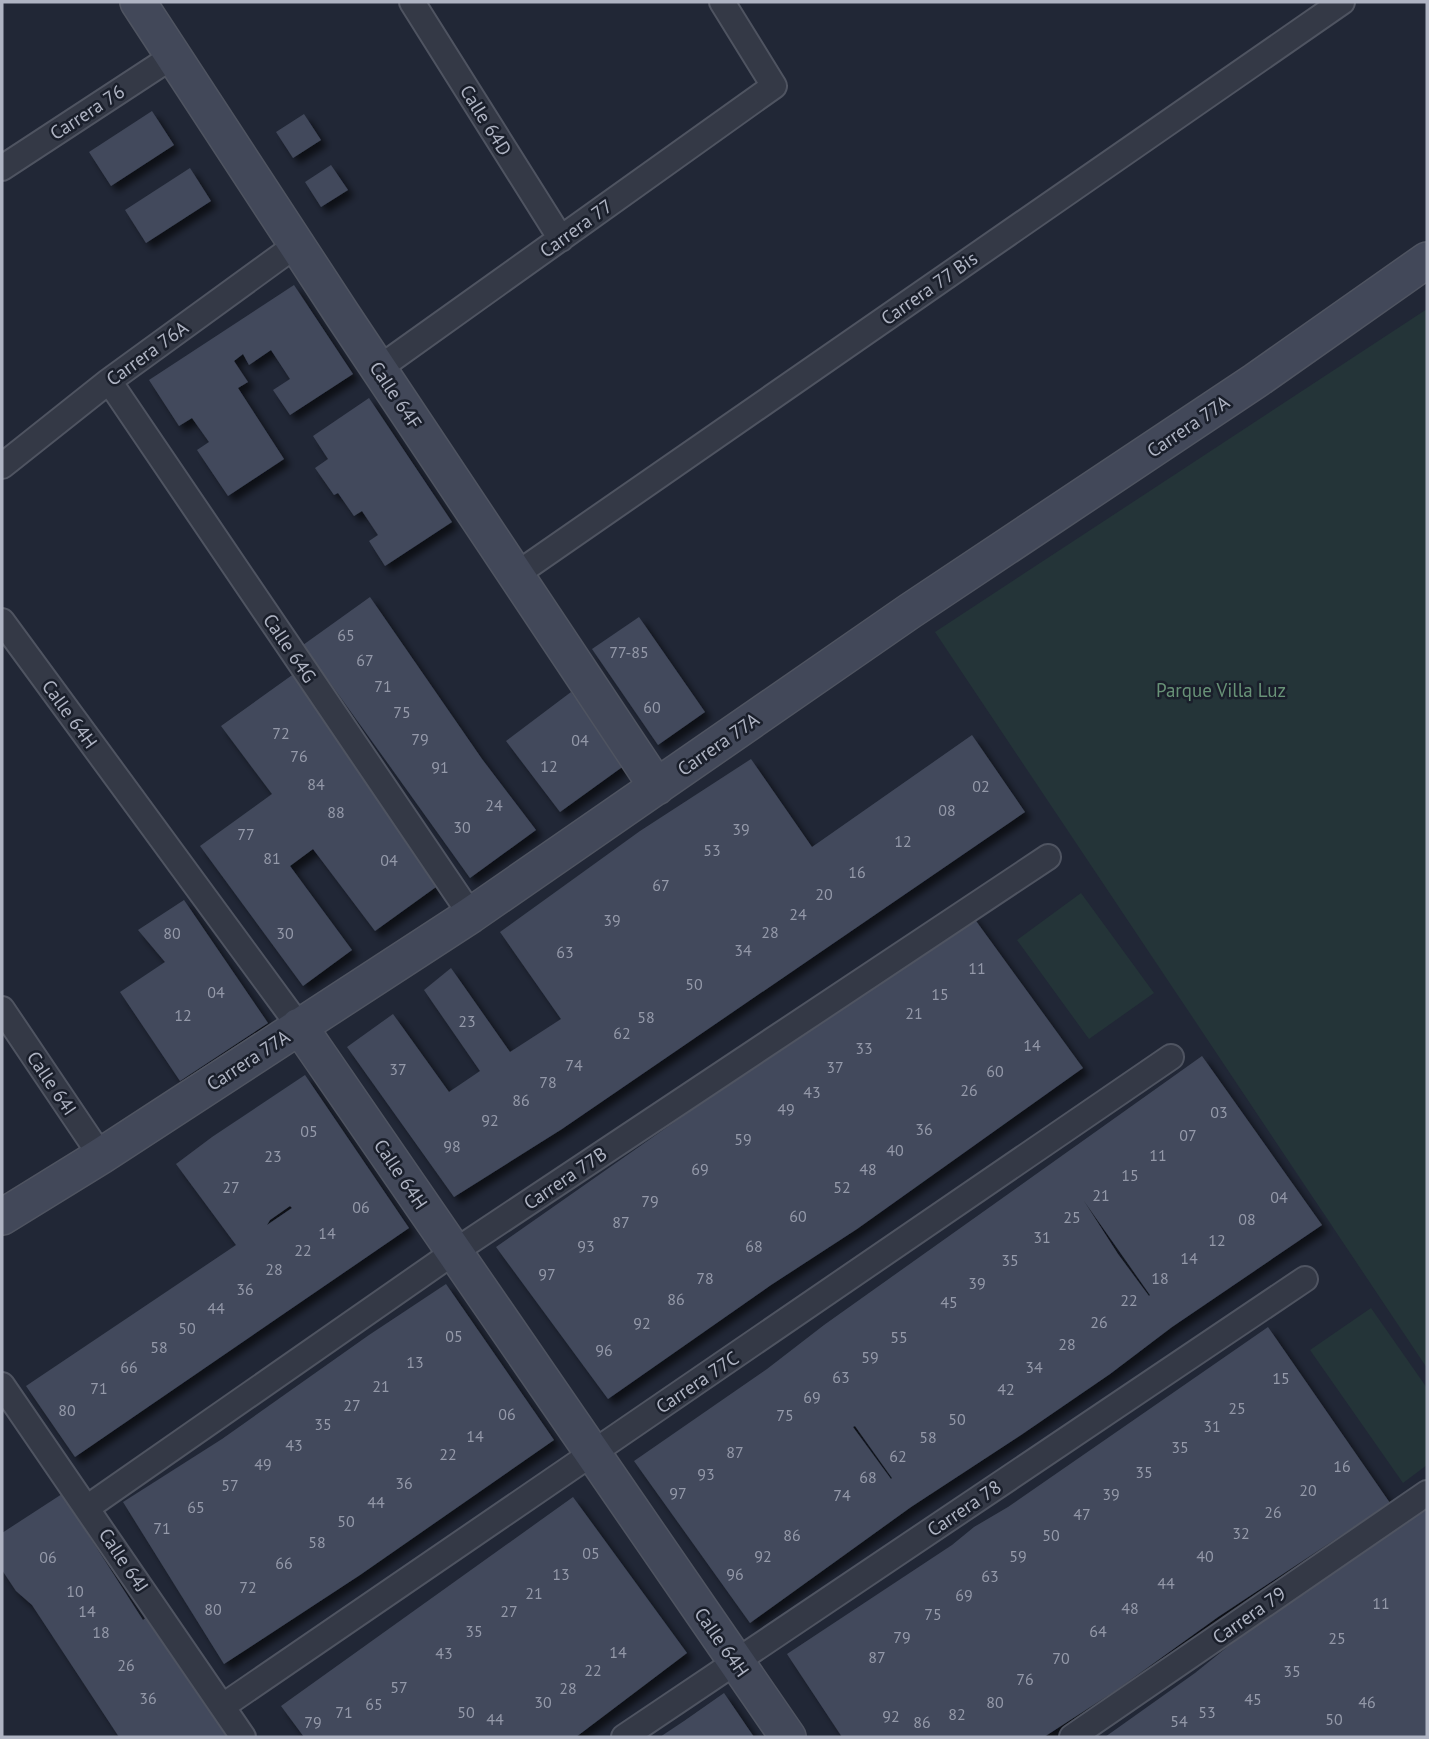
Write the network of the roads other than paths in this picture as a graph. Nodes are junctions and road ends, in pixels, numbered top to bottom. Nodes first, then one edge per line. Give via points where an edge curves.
1 (138, 2) edge
2 (412, 2) edge
3 (722, 2) edge
4 (1342, 2) edge
5 (173, 56) junction
6 (2, 167) edge
7 (561, 239) junction
8 (296, 244) junction
9 (1427, 260) edge
10 (378, 369) junction
11 (109, 381) junction
12 (2, 466) edge
13 (517, 574) junction
14 (2, 621) edge
15 (657, 787) junction
16 (1048, 857) dead end
17 (471, 915) junction
18 (2, 1009) edge
19 (299, 1026) junction
20 (1171, 1057) dead end
21 (101, 1156) junction
22 (2, 1217) edge
23 (454, 1252) junction
24 (1305, 1279) dead end
25 (2, 1385) edge
26 (592, 1453) junction
27 (1427, 1493) edge
28 (88, 1507) junction
29 (735, 1661) junction
30 (223, 1706) junction
31 (243, 1737) edge
32 (624, 1737) edge
33 (788, 1737) edge
34 (1072, 1737) edge

1 - 5 street, Calle 64F
2 - 7 street, Calle 64D
3 - 7 street, Carrera 77 via 774,86
4 - 13 street, Carrera 77 Bis
5 - 6 street, Carrera 76
5 - 8 street, Calle 64F
7 - 10 street, Carrera 77
8 - 10 street, Calle 64F
8 - 11 street, Carrera 76A
9 - 15 street, Carrera 77A
10 - 13 street, Calle 64F
11 - 12 street, Carrera 76A
11 - 17 street, Calle 64G
13 - 15 street, Calle 64F
14 - 19 street, Calle 64H
15 - 17 street, Carrera 77A
16 - 23 street, Carrera 77B
17 - 19 street, Carrera 77A
18 - 21 street, Calle 64I
19 - 21 street, Carrera 77A
19 - 23 street, Calle 64H
20 - 26 street, Carrera 77C
21 - 22 street, Carrera 77A
23 - 26 street, Calle 64H
23 - 28 street, Carrera 77B
24 - 29 street, Carrera 78
25 - 28 street, Calle 64J
26 - 29 street, Calle 64H
26 - 30 street, Carrera 77C
27 - 34 street, Carrera 79
28 - 30 street, Calle 64J
29 - 32 street, Carrera 78
29 - 33 street, Calle 64H
30 - 31 street, Calle 64J

